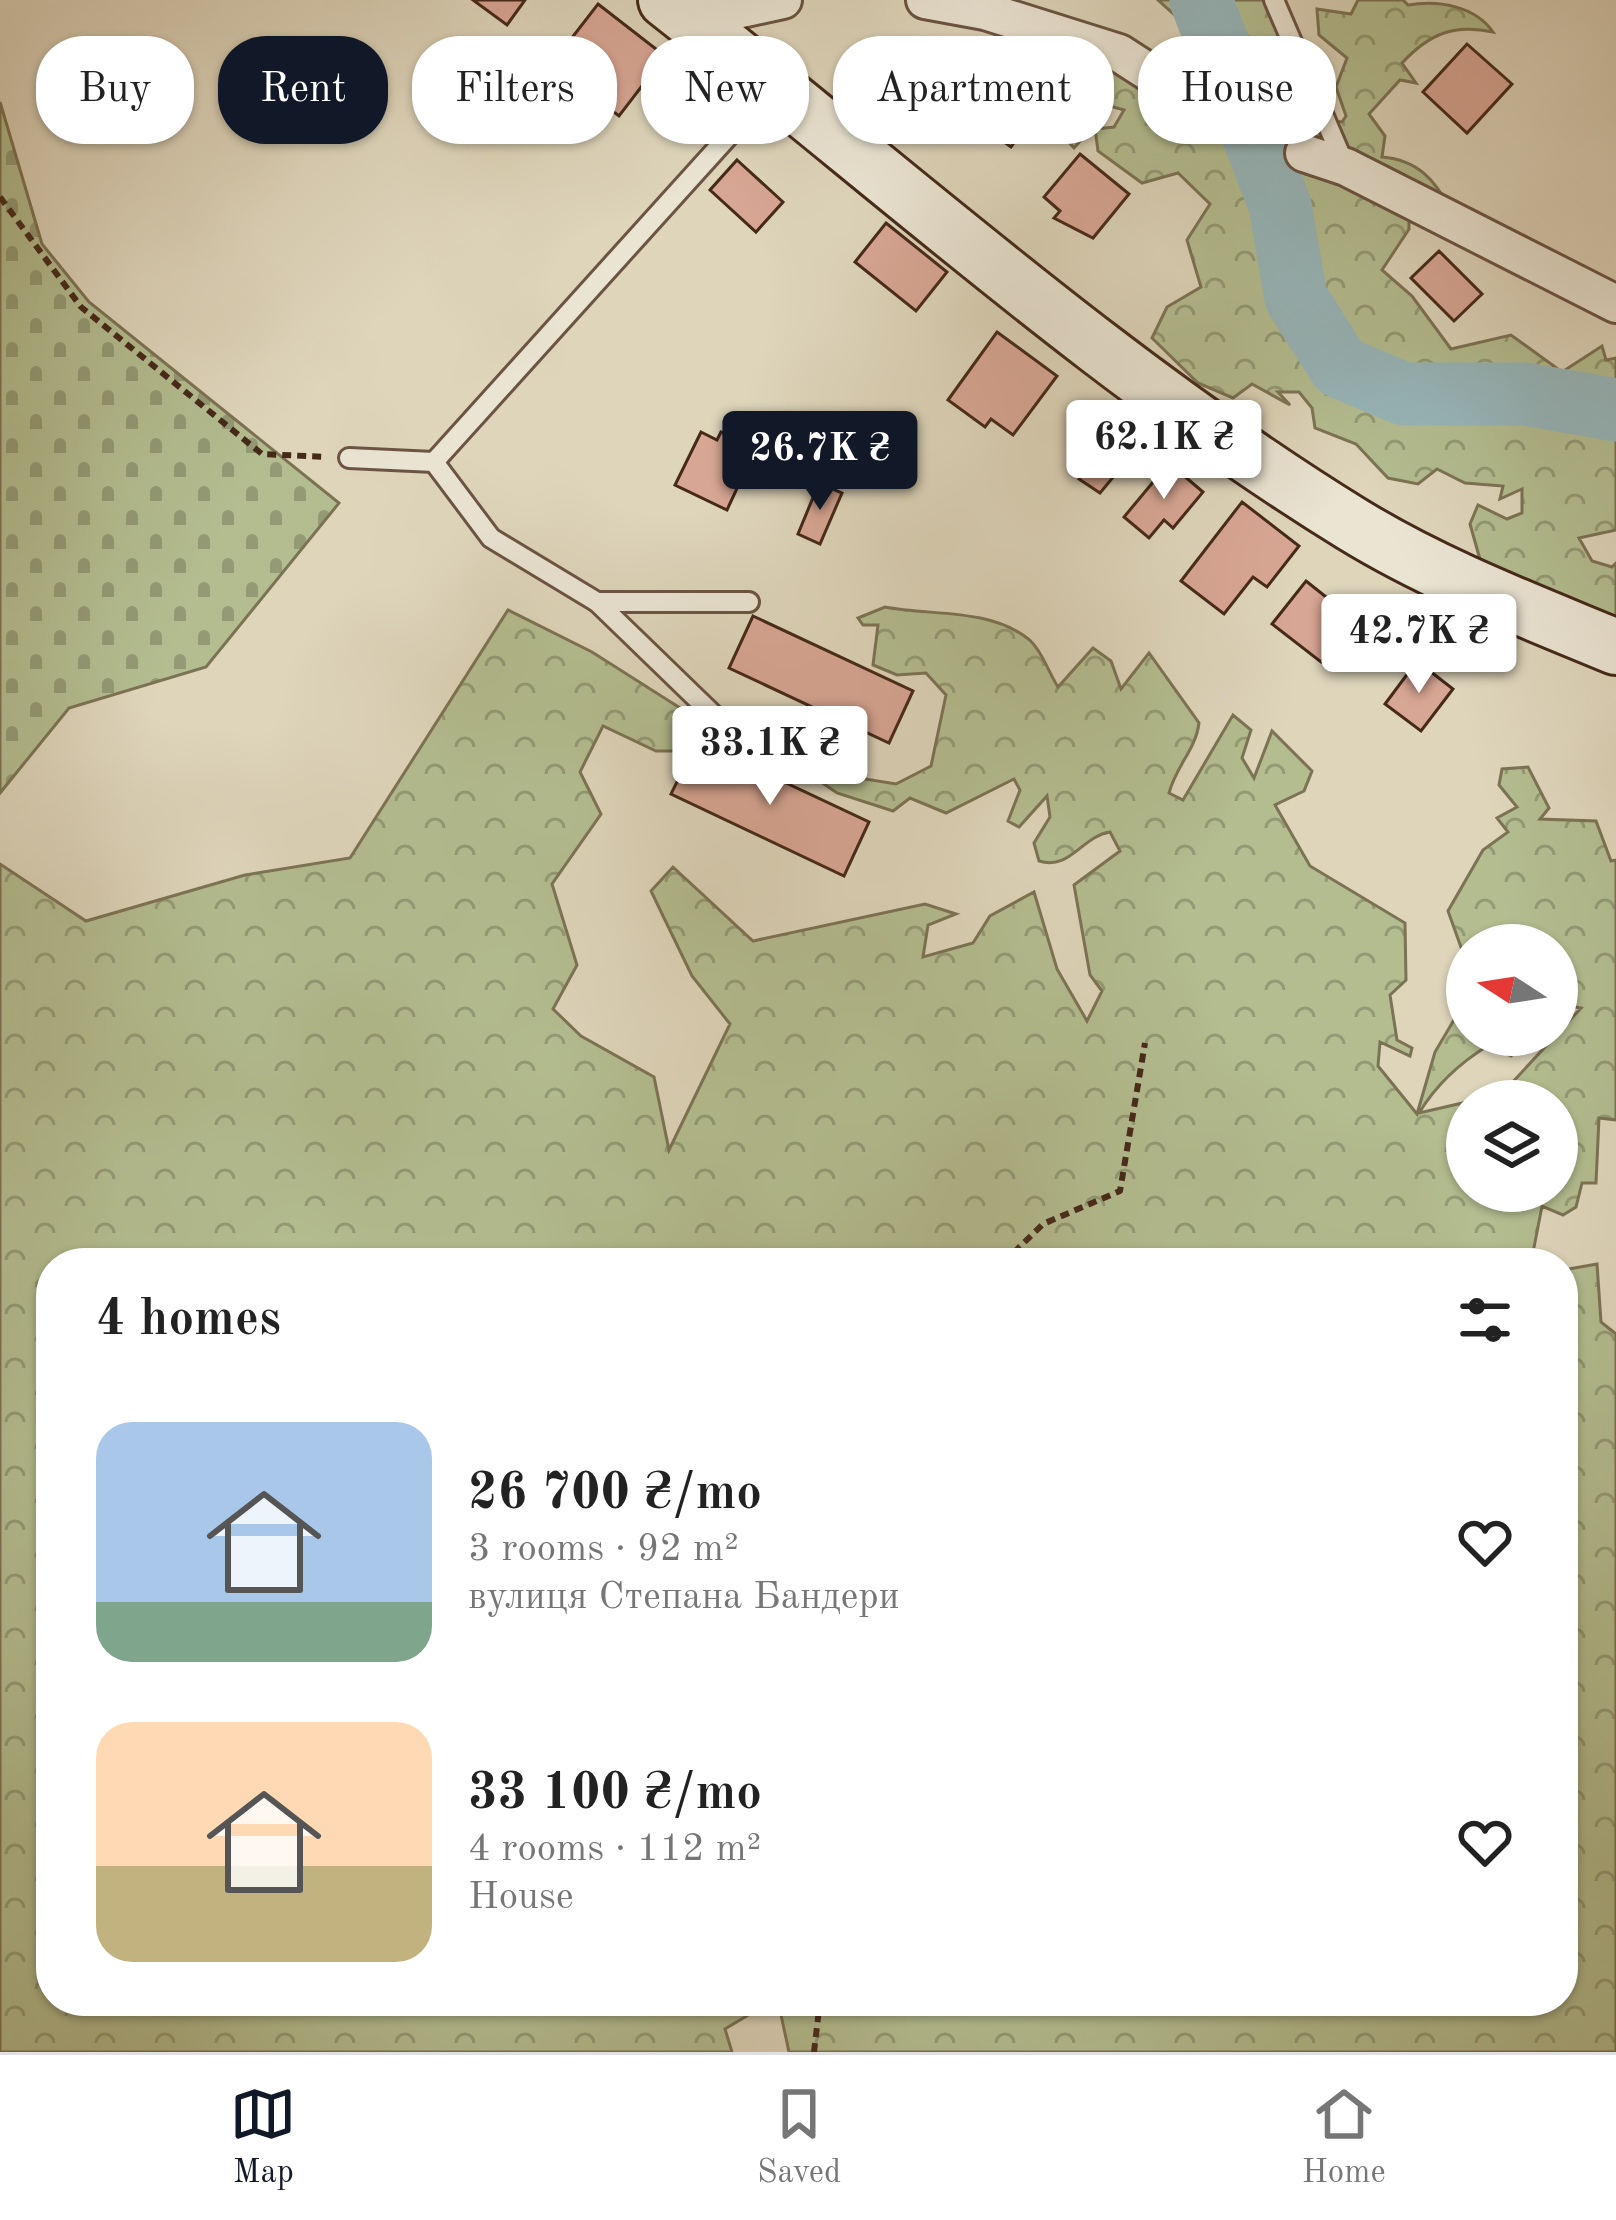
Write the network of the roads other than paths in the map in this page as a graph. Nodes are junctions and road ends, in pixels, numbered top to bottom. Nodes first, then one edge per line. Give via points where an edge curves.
1 (783, 0) edge
2 (926, 0) edge
3 (1274, 0) edge
4 (678, 10) edge
5 (709, 36) edge
6 (1138, 65) edge
7 (809, 118) edge
8 (721, 144) edge
9 (1304, 153) dead end
10 (1346, 167) junction
11 (1616, 304) edge
12 (349, 458) road end
13 (434, 462) junction
14 (597, 602) junction
15 (748, 602) dead end
16 (1616, 647) edge
17 (725, 725) dead end

1 - 4 street
2 - 6 street via 985,11
3 - 10 lane
4 - 5 main road
7 - 16 main road via 1216,434 1355,526
8 - 13 lane
9 - 10 street
10 - 11 street
12 - 13 lane
13 - 14 lane via 491,538
14 - 15 lane
14 - 17 lane

